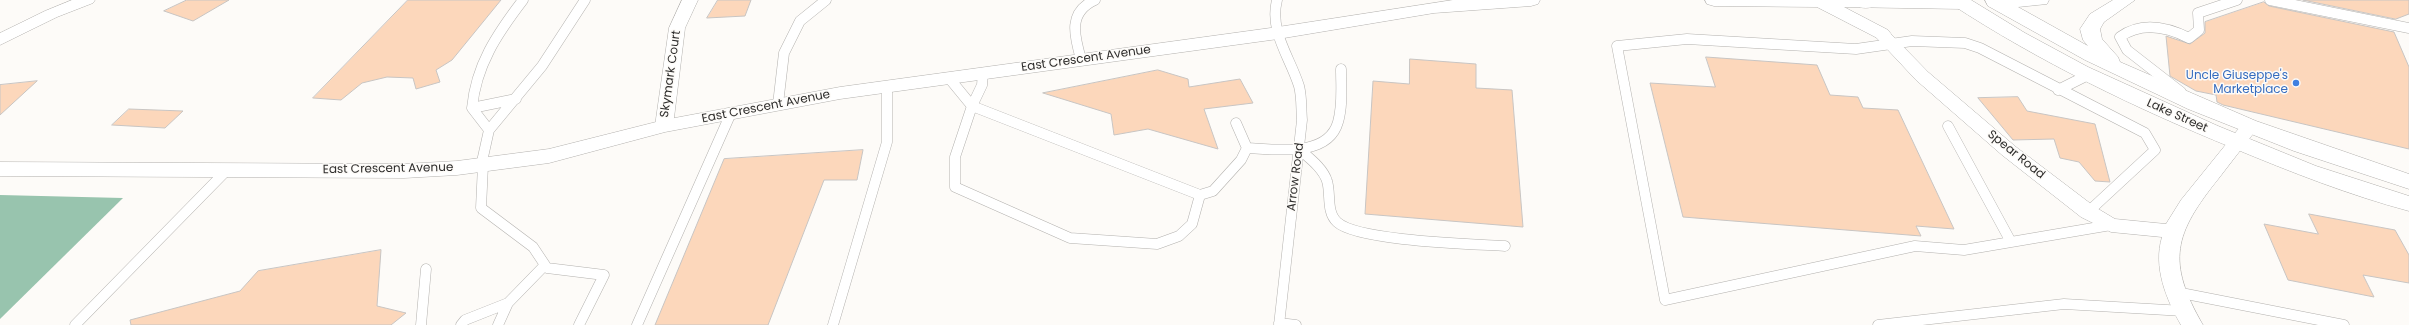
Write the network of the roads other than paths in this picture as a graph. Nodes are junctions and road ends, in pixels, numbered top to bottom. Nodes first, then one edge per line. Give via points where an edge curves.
1 (87, 0) edge
2 (524, 0) edge
3 (585, 0) edge
4 (690, 0) edge
5 (826, 0) edge
6 (1095, 0) edge
7 (1277, 0) edge
8 (1530, 0) edge
9 (1714, 0) edge
10 (1719, 0) edge
11 (1737, 0) edge
12 (2040, 0) edge
13 (2126, 0) edge
14 (2237, 0) edge
15 (2270, 0) edge
16 (1502, 1) edge
17 (1868, 1) edge
18 (1960, 1) edge
19 (1995, 1) edge
20 (1818, 2) junction
21 (1896, 3) junction
22 (2409, 28) edge
23 (1278, 33) junction
24 (1885, 38) junction
25 (0, 40) edge
26 (1081, 59) junction
27 (1341, 69) dead end
28 (2119, 69) junction
29 (983, 73) junction
30 (2088, 75) junction
31 (949, 78) junction
32 (887, 87) junction
33 (2058, 90) junction
34 (516, 99) junction
35 (2195, 103) junction
36 (778, 104) junction
37 (972, 106) junction
38 (472, 108) junction
39 (731, 113) junction
40 (1236, 123) dead end
41 (664, 126) junction
42 (1948, 126) dead end
43 (489, 130) junction
44 (2243, 134) junction
45 (1247, 148) junction
46 (1299, 149) junction
47 (482, 165) junction
48 (0, 169) edge
49 (227, 170) junction
50 (2408, 181) edge
51 (1200, 195) junction
52 (2409, 204) edge
53 (2088, 212) junction
54 (2111, 224) junction
55 (2174, 232) junction
56 (2011, 242) junction
57 (1505, 246) dead end
58 (545, 265) junction
59 (426, 270) dead end
60 (2176, 292) junction
61 (508, 303) junction
62 (2188, 318) edge
63 (1279, 324) edge
64 (75, 325) edge
65 (421, 325) edge
66 (462, 325) edge
67 (498, 325) edge
68 (579, 325) edge
69 (637, 325) edge
70 (833, 325) edge
71 (1296, 325) edge
72 (1878, 325) edge
73 (2344, 325) edge

1 - 25 street via 51,14
2 - 38 lane via 491,43 473,86
3 - 34 lane via 573,22
4 - 41 street, Skymark Court via 676,28
5 - 36 lane via 800,21 784,53
6 - 26 lane via 1082,7 1075,23 1075,40
7 - 23 lane, Arrow Road via 1275,16
8 - 16 street, East Crescent Avenue
9 - 10 street
10 - 11 street
11 - 20 street
12 - 19 street
13 - 28 street via 2097,18 2090,29 2093,40
14 - 35 lane via 2198,13 2199,30 2189,38 2150,27 2126,31 2120,37 2127,50
15 - 22 lane
16 - 23 street, East Crescent Avenue via 1434,7
17 - 20 street
17 - 21 street
18 - 19 street
18 - 21 street
18 - 30 street, Lake Street
19 - 28 street, Lake Street
20 - 24 street
21 - 24 street via 1881,22
23 - 26 street, East Crescent Avenue
23 - 46 lane, Arrow Road via 1300,87 1302,120
24 - 33 lane via 1965,43 1980,48
24 - 53 street, Spear Road via 1922,76 2003,146
24 - 56 lane via 1856,49 1687,38 1617,46 1665,300 1915,246 1964,250
26 - 29 street, East Crescent Avenue
27 - 46 lane via 1342,93 1336,128 1327,139
28 - 35 street, Lake Street
29 - 31 street, East Crescent Avenue
29 - 37 lane via 982,85
30 - 33 lane
30 - 44 street, Lake Street via 2153,106
31 - 32 street, East Crescent Avenue
31 - 37 lane
32 - 36 street, East Crescent Avenue
32 - 70 lane via 887,142
33 - 53 lane via 2145,133 2155,150 2114,191
34 - 38 lane
34 - 43 lane
35 - 44 street, Lake Street
36 - 39 street, East Crescent Avenue
37 - 51 lane
37 - 51 lane via 952,177 955,187 1070,238 1157,244 1179,236 1192,224
38 - 43 lane
39 - 41 street, East Crescent Avenue
39 - 69 lane
40 - 45 lane
41 - 47 street, East Crescent Avenue via 549,156
42 - 56 lane
43 - 47 lane
44 - 50 street, Lake Street via 2327,155
44 - 52 street, Lake Street via 2326,176
44 - 55 street via 2181,214
45 - 46 lane
45 - 51 lane via 1241,160 1213,191
46 - 57 lane via 1315,164 1326,180 1331,214 1338,224 1356,231
46 - 63 lane, Arrow Road
47 - 49 street, East Crescent Avenue via 404,171
47 - 58 lane via 481,208 533,246
48 - 49 street, East Crescent Avenue
49 - 64 lane
53 - 54 street, Spear Road
54 - 55 street, Spear Road
54 - 56 lane
55 - 60 street via 2170,247 2170,269
58 - 61 lane
58 - 68 lane via 547,268 604,275
59 - 65 lane
60 - 62 street
60 - 73 lane
61 - 66 lane via 466,320
61 - 67 lane
62 - 72 lane via 2064,304
63 - 71 lane

